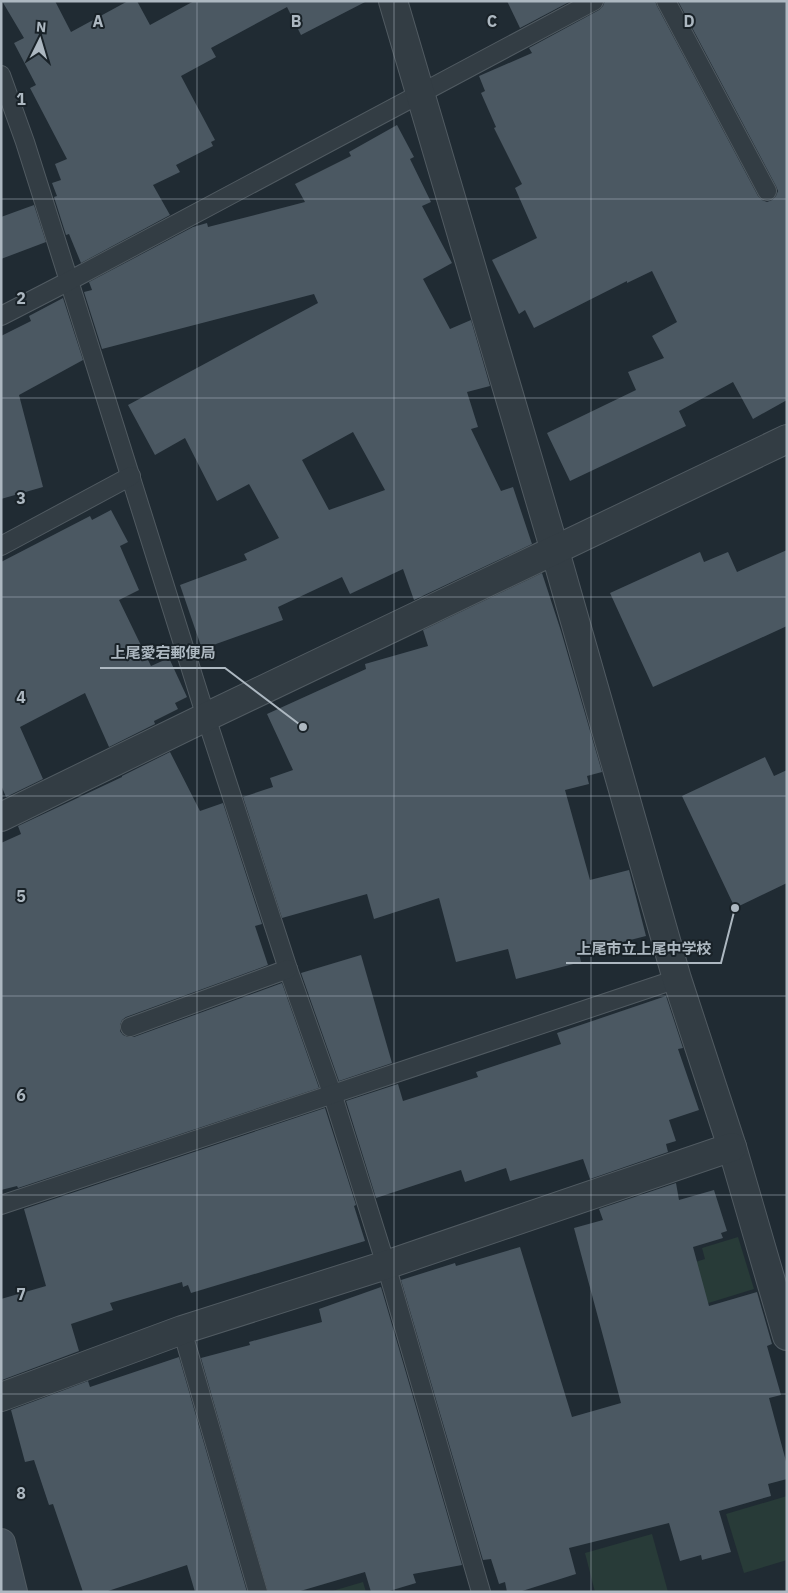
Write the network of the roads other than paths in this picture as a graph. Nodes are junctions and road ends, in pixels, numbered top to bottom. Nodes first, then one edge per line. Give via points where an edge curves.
1 (393, 1) edge
2 (594, 1) edge
3 (666, 1) edge
4 (1, 75) edge
5 (420, 93) junction
6 (767, 191) dead end
7 (69, 281) junction
8 (1, 316) edge
9 (787, 439) edge
10 (131, 476) junction
11 (1, 546) edge
12 (555, 551) junction
13 (206, 717) junction
14 (1, 817) edge
15 (288, 969) junction
16 (677, 979) junction
17 (130, 1027) dead end
18 (332, 1093) junction
19 (732, 1147) junction
20 (1, 1204) edge
21 (386, 1265) junction
22 (182, 1330) junction
23 (787, 1336) edge
24 (1, 1397) edge
25 (1, 1543) edge
26 (13, 1592) edge
27 (258, 1592) edge
28 (481, 1592) edge

1 - 5 street
2 - 5 lane
3 - 6 lane
4 - 7 lane
5 - 7 lane
5 - 12 street
7 - 8 lane
7 - 10 lane
9 - 12 street
10 - 11 lane
10 - 13 lane
12 - 13 street
12 - 16 street
13 - 14 street
13 - 15 lane
15 - 17 lane
15 - 18 lane
16 - 18 lane
16 - 19 street
18 - 20 lane
18 - 21 lane
19 - 21 street
19 - 23 street
21 - 22 street
21 - 28 lane
22 - 24 street
22 - 27 lane
25 - 26 main road

